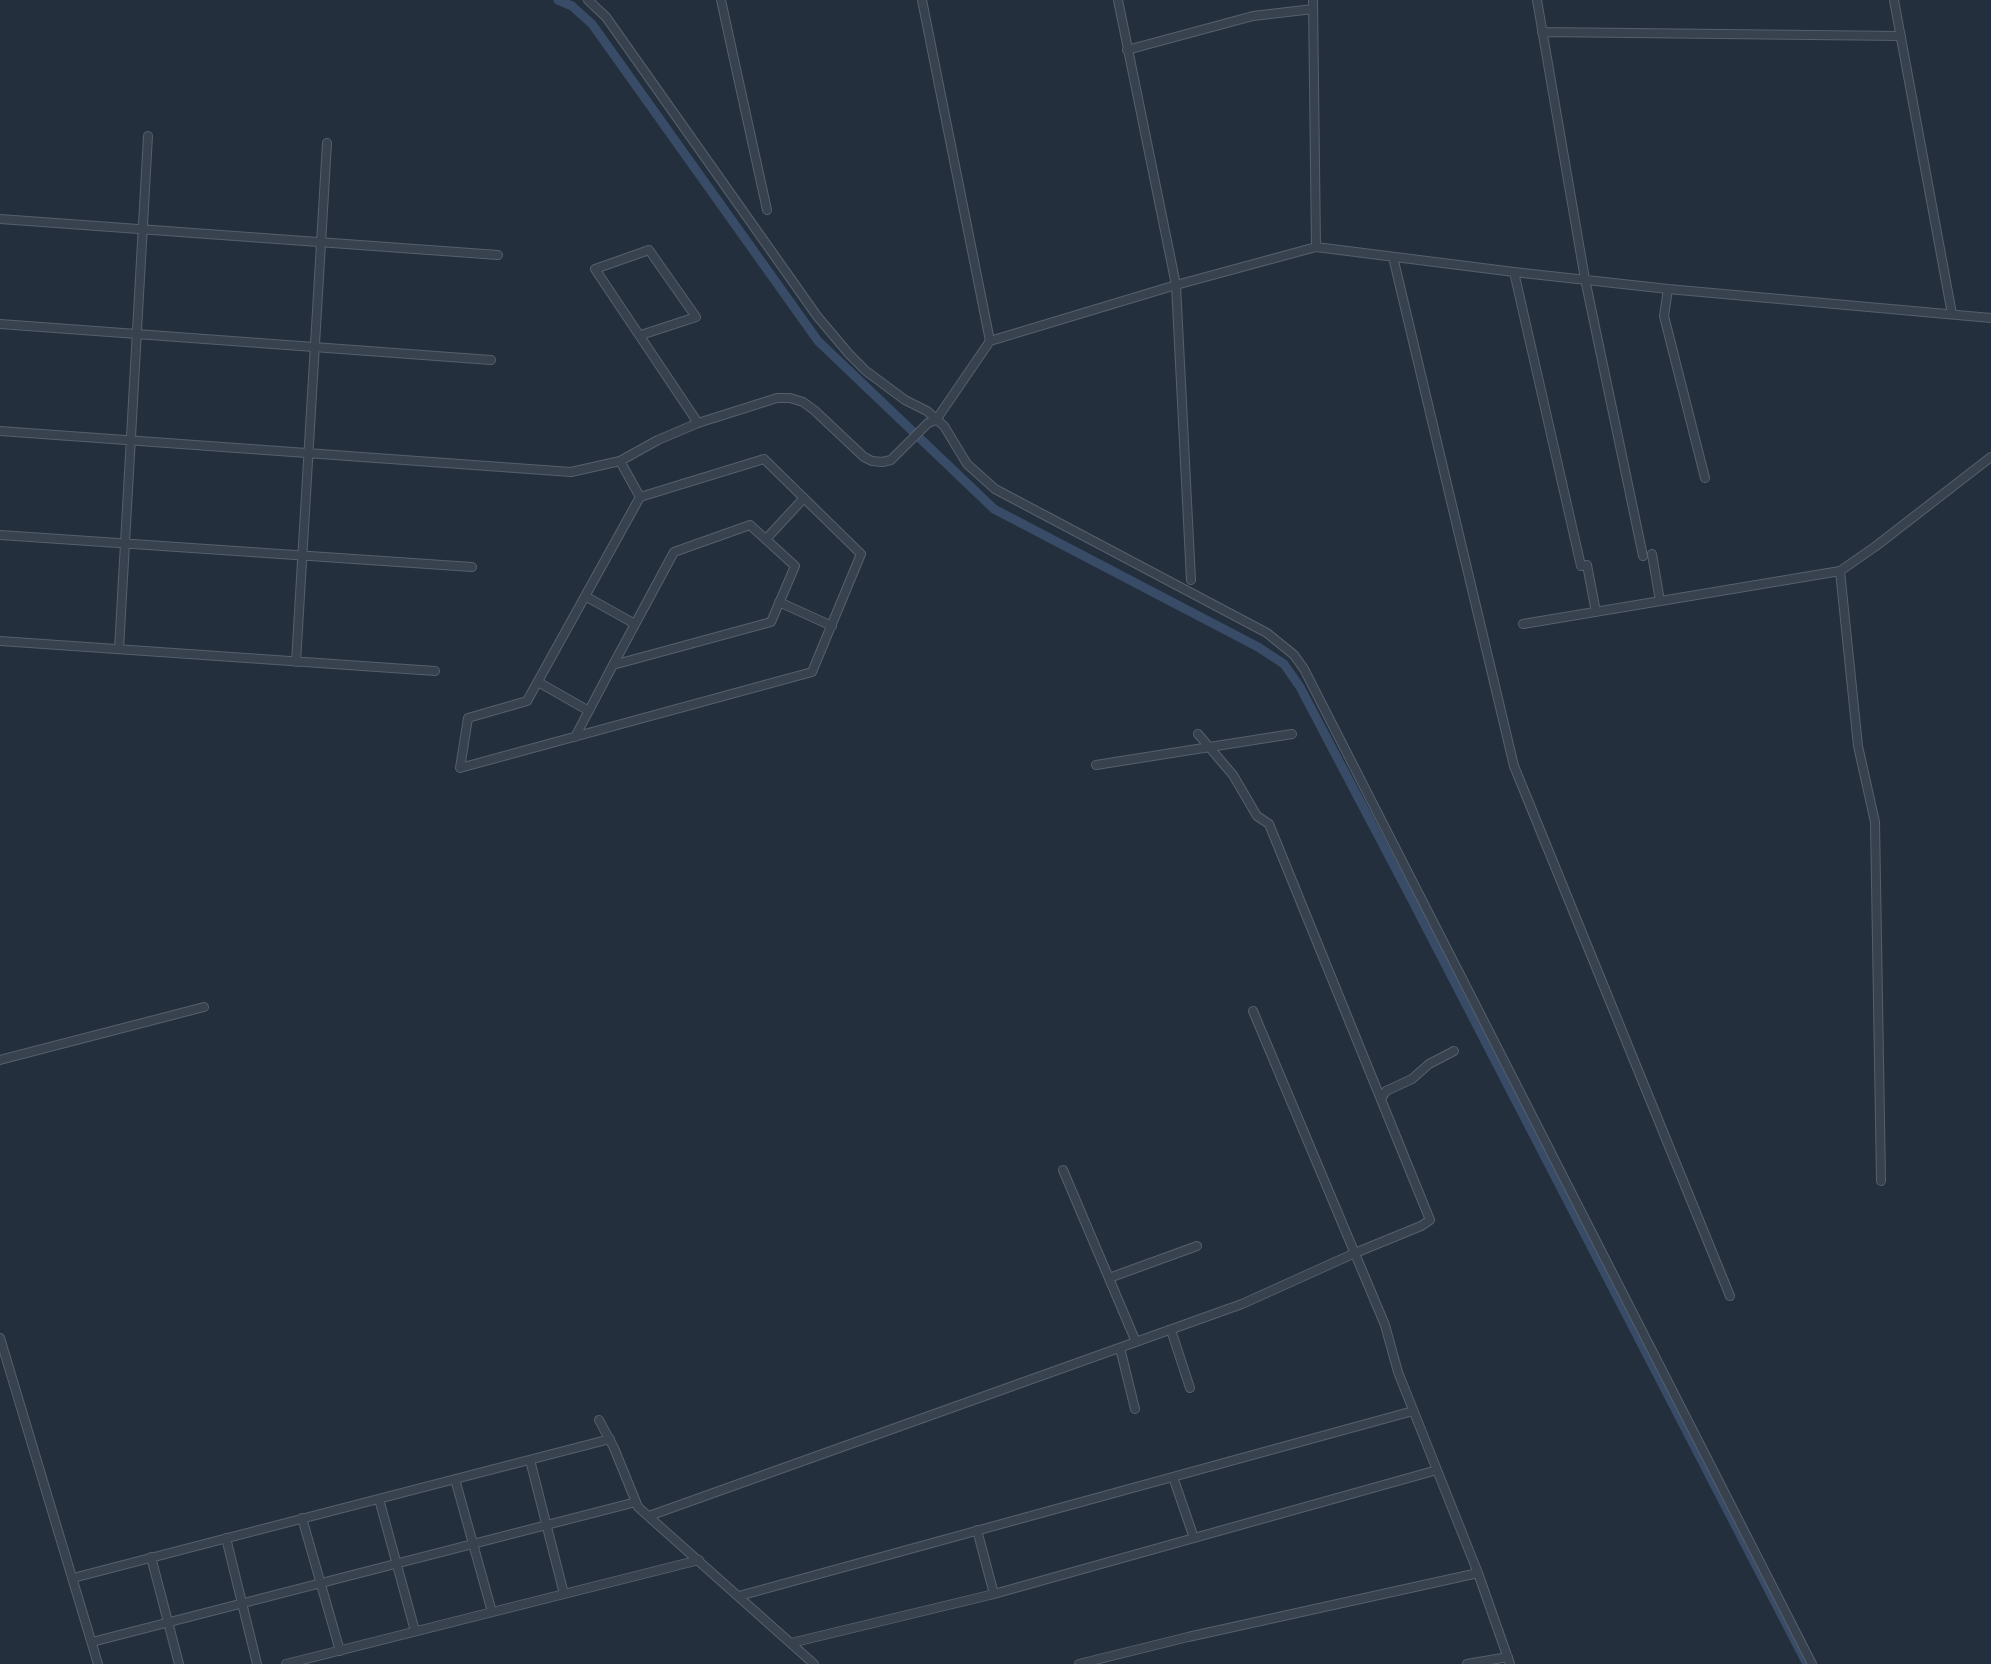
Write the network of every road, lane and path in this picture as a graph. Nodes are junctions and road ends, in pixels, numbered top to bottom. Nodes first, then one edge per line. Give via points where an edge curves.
1 (588, 0) edge
2 (722, 0) edge
3 (922, 0) edge
4 (1118, 0) edge
5 (1312, 0) edge
6 (1537, 0) edge
7 (1894, 0) edge
8 (1313, 9) junction
9 (1542, 32) junction
10 (1901, 36) junction
11 (1127, 50) junction
12 (148, 136) dead end
13 (327, 143) dead end
14 (767, 210) dead end
15 (0, 219) edge
16 (143, 229) junction
17 (321, 242) junction
18 (1316, 247) junction
19 (498, 255) dead end
20 (1393, 257) junction
21 (1514, 272) junction
22 (1585, 279) junction
23 (1176, 285) junction
24 (1668, 289) junction
25 (1952, 314) junction
26 (1991, 318) edge
27 (0, 324) edge
28 (137, 334) junction
29 (640, 335) junction
30 (990, 341) junction
31 (315, 347) junction
32 (491, 360) dead end
33 (932, 421) junction
34 (698, 423) junction
35 (0, 431) edge
36 (131, 440) junction
37 (309, 453) junction
38 (1991, 457) edge
39 (620, 461) junction
40 (1705, 478) dead end
41 (640, 497) junction
42 (804, 498) junction
43 (0, 535) edge
44 (766, 539) junction
45 (125, 544) junction
46 (303, 556) junction
47 (472, 567) dead end
48 (1840, 571) junction
49 (1191, 580) dead end
50 (585, 596) junction
51 (1660, 601) junction
52 (779, 602) junction
53 (1596, 612) junction
54 (635, 624) junction
55 (1523, 624) dead end
56 (832, 626) junction
57 (0, 641) edge
58 (119, 649) junction
59 (296, 662) junction
60 (613, 665) junction
61 (435, 671) dead end
62 (538, 682) junction
63 (589, 711) junction
64 (1198, 734) dead end
65 (1292, 734) dead end
66 (575, 737) junction
67 (1210, 748) junction
68 (1096, 765) dead end
69 (204, 1007) dead end
70 (1253, 1011) dead end
71 (1454, 1051) dead end
72 (0, 1060) edge
73 (1381, 1099) junction
74 (1063, 1170) dead end
75 (1881, 1180) dead end
76 (1197, 1246) dead end
77 (1355, 1253) junction
78 (1109, 1278) junction
79 (1730, 1296) dead end
80 (1171, 1330) junction
81 (0, 1338) edge
82 (1136, 1342) junction
83 (1120, 1348) junction
84 (1190, 1388) dead end
85 (1136, 1409) dead end
86 (1413, 1411) junction
87 (599, 1420) dead end
88 (610, 1439) junction
89 (530, 1460) junction
90 (1437, 1470) junction
91 (1173, 1477) junction
92 (455, 1479) junction
93 (379, 1499) junction
94 (636, 1502) junction
95 (649, 1516) junction
96 (302, 1518) junction
97 (547, 1526) junction
98 (977, 1530) junction
99 (226, 1538) junction
100 (1194, 1538) junction
101 (473, 1545) junction
102 (151, 1557) junction
103 (699, 1560) junction
104 (397, 1563) junction
105 (1478, 1573) junction
106 (73, 1578) junction
107 (322, 1582) junction
108 (564, 1594) junction
109 (994, 1594) junction
110 (739, 1596) junction
111 (243, 1602) junction
112 (492, 1612) junction
113 (168, 1622) junction
114 (415, 1631) junction
115 (92, 1642) junction
116 (791, 1643) junction
117 (340, 1651) junction
118 (1509, 1660) edge
119 (98, 1664) edge
120 (179, 1664) edge
121 (257, 1664) edge
122 (286, 1664) edge
123 (814, 1664) edge
124 (1078, 1664) edge
125 (1467, 1664) edge
126 (1812, 1664) edge

1 - 33 street via 606,17 833,335 882,384 927,411
2 - 14 street
3 - 30 street
4 - 11 street
5 - 8 street
6 - 9 street
7 - 10 street
8 - 11 street via 1253,16
8 - 18 street
9 - 10 street
9 - 22 street
10 - 25 street
11 - 23 street
12 - 16 street
13 - 17 street
15 - 16 street
16 - 17 street
16 - 28 street
17 - 19 street
17 - 31 street
18 - 20 street
18 - 23 street
20 - 21 street
20 - 79 street via 1514,766
21 - 22 street
21 - 53 street
22 - 24 street
22 - 51 street
23 - 30 street
23 - 49 street
24 - 25 street
24 - 40 street via 1664,316
25 - 26 street
27 - 28 street
28 - 31 street
28 - 36 street
29 - 29 street via 595,269 650,250 696,316
29 - 34 street
30 - 33 street
31 - 32 street
31 - 37 street
33 - 34 street via 891,460 882,462 864,457 814,410 790,398 764,401
33 - 126 street via 944,426 968,464 995,489 1268,633 1304,669
34 - 39 street
35 - 36 street
36 - 37 street
36 - 45 street
37 - 39 street via 571,472
37 - 46 street
38 - 48 street
39 - 41 street
41 - 42 street via 764,459
41 - 50 street
42 - 44 street
42 - 56 street via 861,554
43 - 45 street
44 - 52 street via 795,566
44 - 54 street via 750,525 674,552
45 - 46 street
45 - 58 street
46 - 47 street
46 - 59 street
48 - 51 street
48 - 75 street via 1858,746 1875,822
50 - 54 street
50 - 62 street
51 - 53 street
52 - 56 street
52 - 60 street via 771,622
53 - 55 street
54 - 60 street
56 - 66 street via 812,672
57 - 58 street
58 - 59 street
59 - 61 street
60 - 63 street
62 - 63 street
62 - 66 street via 527,701 468,718 460,768
63 - 66 street
64 - 67 street
65 - 67 street
67 - 68 street
67 - 73 street via 1233,775 1257,816 1269,824
69 - 72 street
70 - 77 street
71 - 73 street via 1386,1091
73 - 77 street via 1430,1220
74 - 78 street
76 - 78 street
77 - 80 street via 1242,1305
77 - 86 street via 1385,1325
78 - 82 street
80 - 82 street
80 - 84 street
81 - 106 street
82 - 83 street
83 - 85 street
83 - 95 street
86 - 90 street
86 - 91 street
87 - 88 street
88 - 89 street
88 - 94 street
89 - 92 street
89 - 97 street
90 - 100 street
90 - 105 street
91 - 98 street
91 - 100 street
92 - 93 street
92 - 101 street
93 - 96 street
93 - 104 street
94 - 95 street
94 - 97 street
95 - 103 street
96 - 99 street
96 - 107 street
97 - 101 street
97 - 108 street
98 - 109 street
98 - 110 street
99 - 102 street
99 - 111 street
100 - 109 street
101 - 104 street
101 - 112 street
102 - 106 street
102 - 113 street
103 - 108 street
103 - 110 street
104 - 107 street
104 - 114 street
105 - 118 street
105 - 124 street
106 - 115 street
107 - 111 street
107 - 117 street
108 - 112 street
109 - 116 street
110 - 116 street
111 - 113 street
111 - 121 street
112 - 114 street
113 - 115 street
113 - 120 street
114 - 117 street
115 - 119 street
116 - 123 street
117 - 122 street
118 - 125 street

